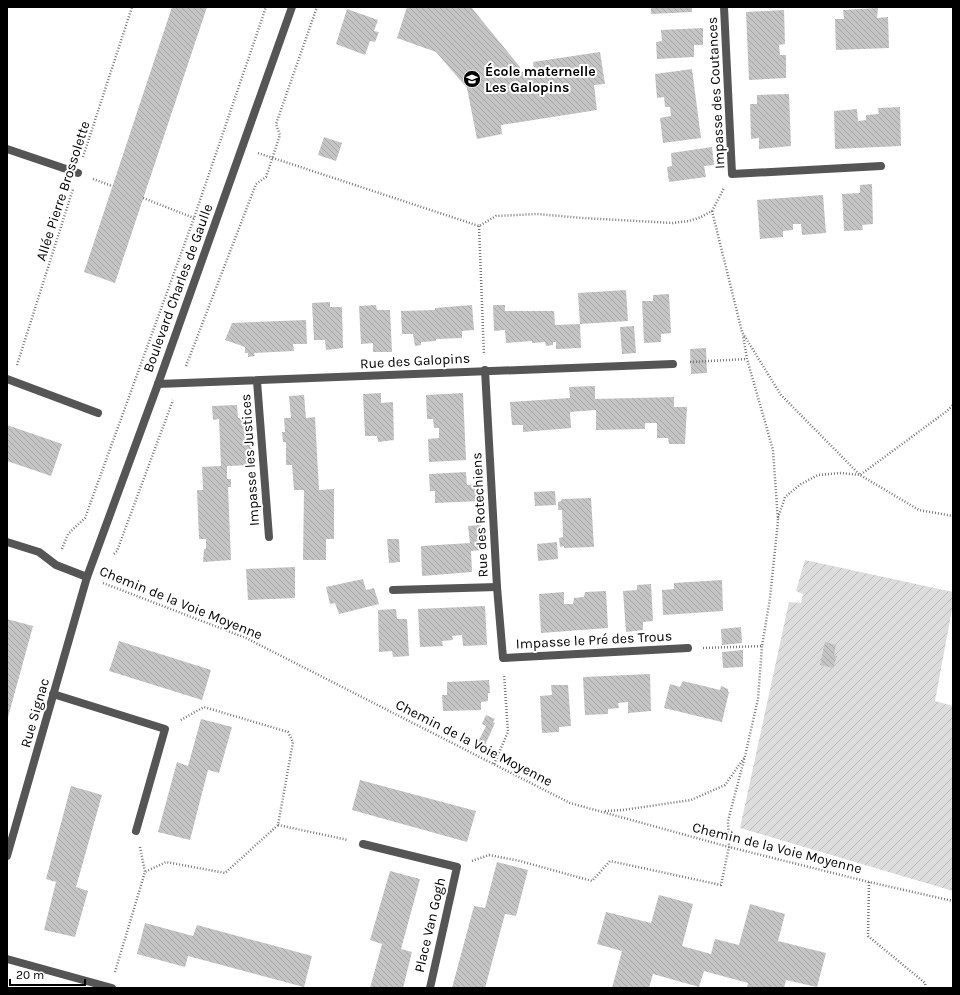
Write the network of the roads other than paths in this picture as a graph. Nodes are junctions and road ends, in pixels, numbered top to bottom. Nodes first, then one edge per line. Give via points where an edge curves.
1 (292, 7) edge
2 (724, 7) edge
3 (7, 149) edge
4 (880, 166) dead end
5 (78, 173) road end
6 (674, 364) road end
7 (485, 370) junction
8 (10, 380) edge
9 (257, 381) junction
10 (158, 384) junction
11 (98, 413) dead end
12 (269, 537) dead end
13 (7, 542) edge
14 (87, 577) junction
15 (497, 587) junction
16 (393, 590) dead end
17 (688, 648) road end
18 (502, 658) joint
19 (53, 694) junction
20 (136, 831) road end
21 (363, 844) road end
22 (7, 856) edge
23 (7, 959) edge
24 (111, 988) edge
25 (430, 988) edge

1 - 10 street, Boulevard Charles de Gaulle
2 - 4 street, Impasse des Coutances via 732,174
3 - 5 street
6 - 7 street, Rue des Galopins
7 - 9 street, Rue des Galopins
7 - 15 street, Rue des Rotechiens
8 - 11 street
9 - 10 street, Rue des Galopins
9 - 12 street, Impasse les Justices
10 - 14 street, Boulevard Charles de Gaulle
13 - 14 street via 39,552 56,565
14 - 19 street, Rue Signac
15 - 16 street
15 - 18 street, Rue des Rotechiens
17 - 18 street, Impasse le Pré des Trous
19 - 20 street via 165,729
19 - 22 street, Rue Signac
21 - 25 street, Place Van Gogh via 456,867
23 - 24 street

